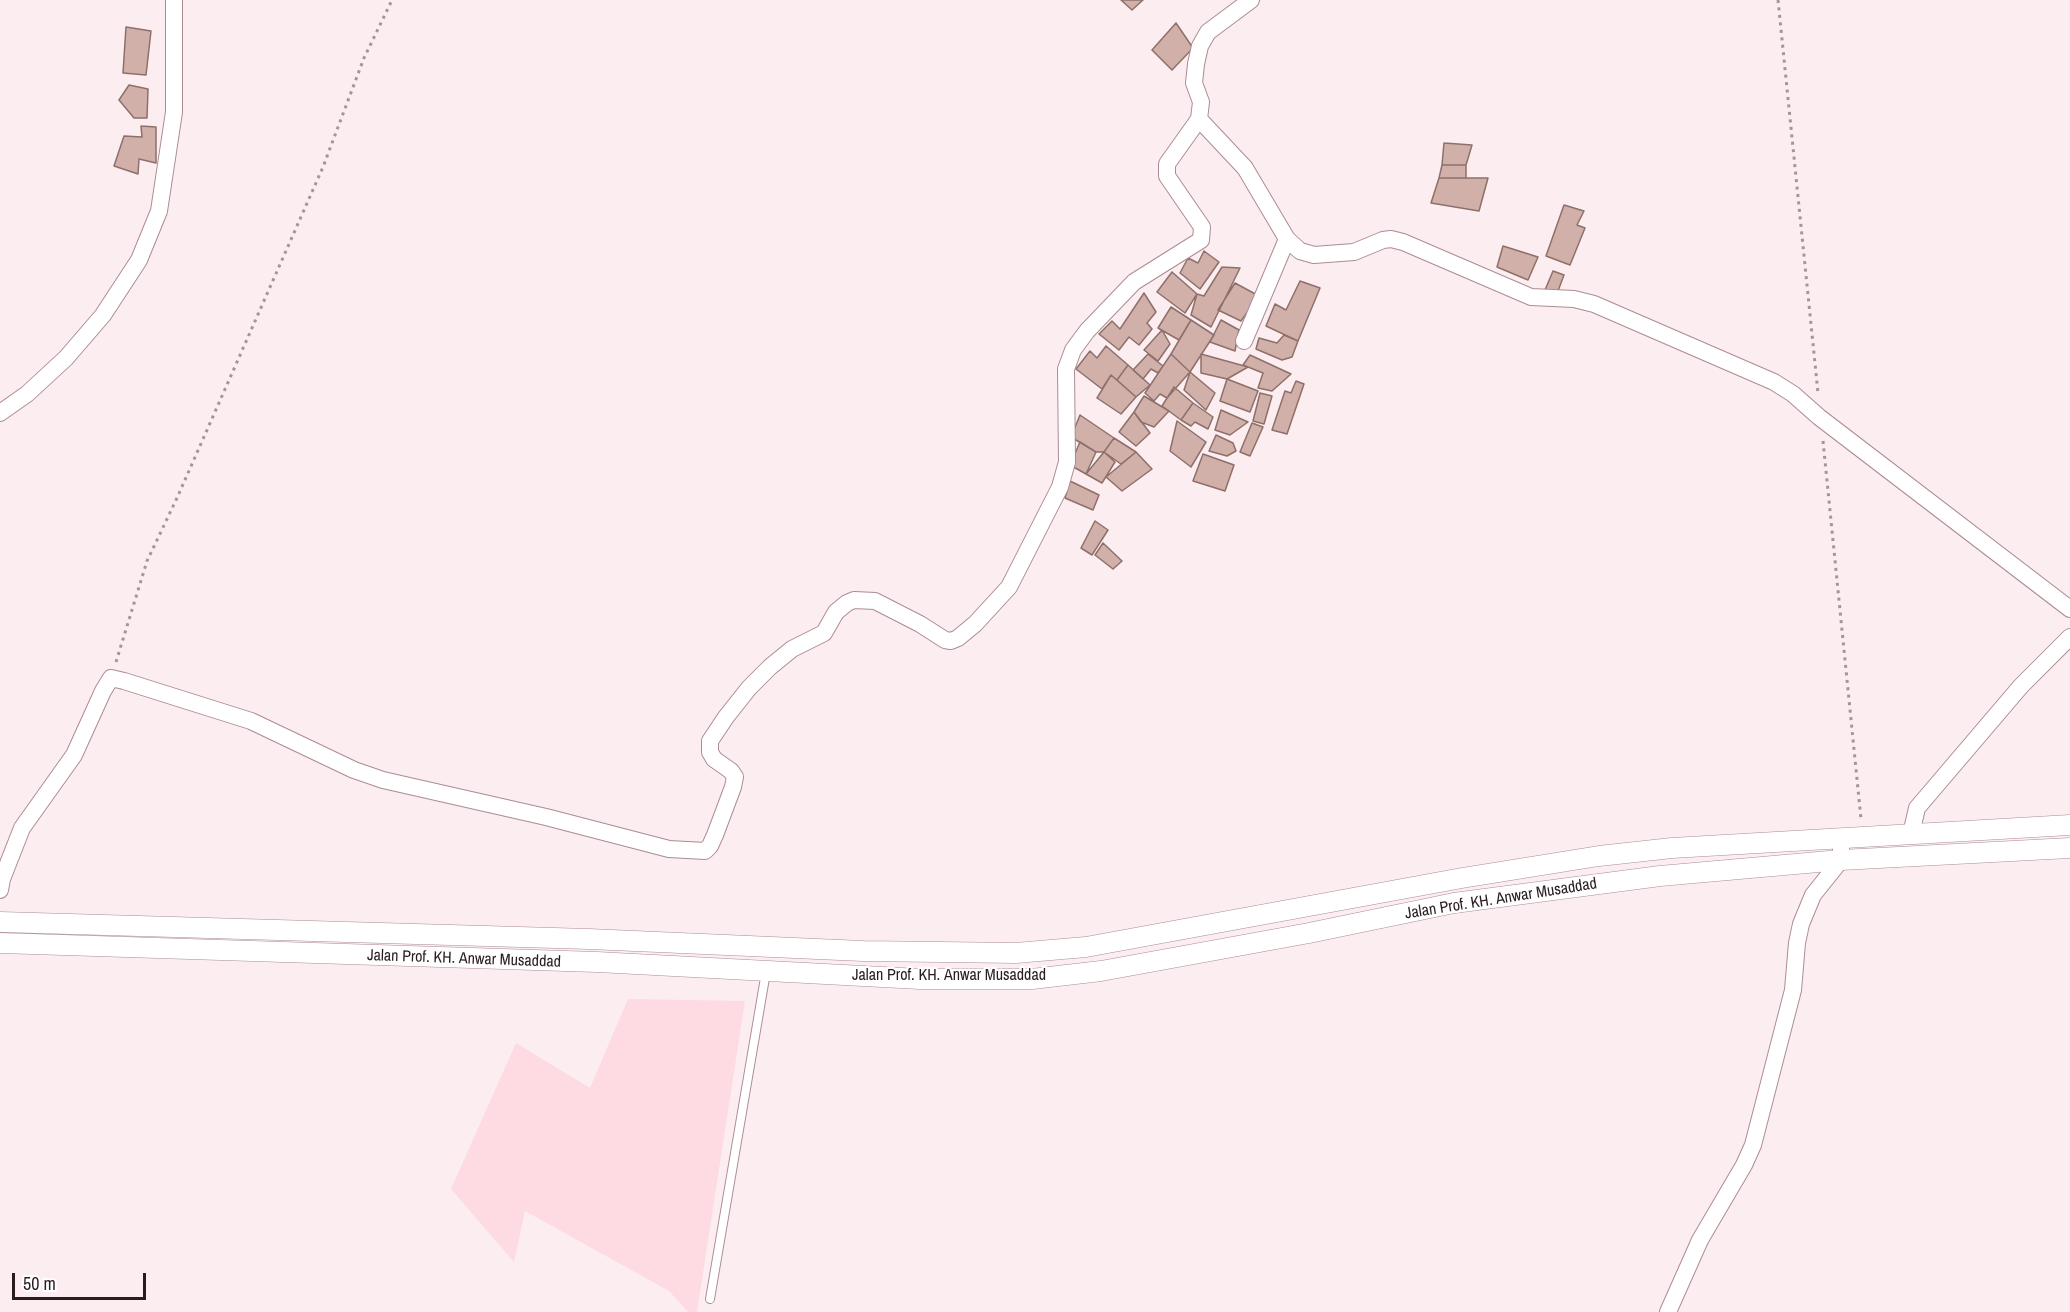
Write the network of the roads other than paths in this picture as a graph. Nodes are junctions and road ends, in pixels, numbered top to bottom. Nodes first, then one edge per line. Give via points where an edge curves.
1 (174, 0) edge
2 (1251, 0) edge
3 (1199, 119) junction
4 (1287, 239) junction
5 (1244, 341) dead end
6 (0, 413) edge
7 (2070, 609) edge
8 (2070, 637) edge
9 (2070, 825) edge
10 (1911, 834) junction
11 (1841, 837) junction
12 (2070, 848) edge
13 (1841, 860) junction
14 (0, 890) edge
15 (0, 922) edge
16 (456, 935) junction
17 (0, 943) edge
18 (784, 946) junction
19 (456, 958) junction
20 (774, 972) junction
21 (710, 1299) dead end
22 (1668, 1312) edge

1 - 6 street via 174,112 159,211 139,260 103,315 66,358
2 - 3 street via 1208,32 1200,46 1194,83 1200,102
3 - 4 street via 1245,168
3 - 14 street via 1167,165 1167,176 1202,227 1201,240 1134,282 1073,350 1066,369 1067,462 1060,487 1009,587 975,624 951,641 875,602 854,600 836,612 824,633 770,667 710,741 714,759 735,777 715,835 705,851 669,849 383,780 251,721 111,678 74,755 21,828
4 - 5 street
4 - 7 street via 1300,251 1314,255 1354,252 1391,239 1403,242 1531,297 1594,304 1773,382
8 - 10 street via 2021,686 1917,808
9 - 10 street, Jalan Prof. KH. Anwar Musaddad
10 - 11 street, Jalan Prof. KH. Anwar Musaddad
11 - 13 street
11 - 18 street, Jalan Prof. KH. Anwar Musaddad via 1672,848 1588,858 1086,947 1016,953
12 - 13 street, Jalan Prof. KH. Anwar Musaddad
13 - 20 street, Jalan Prof. KH. Anwar Musaddad via 1660,876 1454,903 1101,971 1032,979 920,979
13 - 22 street via 1813,895 1801,924 1793,990 1753,1145 1700,1240
15 - 16 street, Jalan Prof. KH. Anwar Musaddad
16 - 18 street, Jalan Prof. KH. Anwar Musaddad
16 - 19 street
17 - 19 street, Jalan Prof. KH. Anwar Musaddad
18 - 20 street
19 - 20 street, Jalan Prof. KH. Anwar Musaddad
20 - 21 lane

